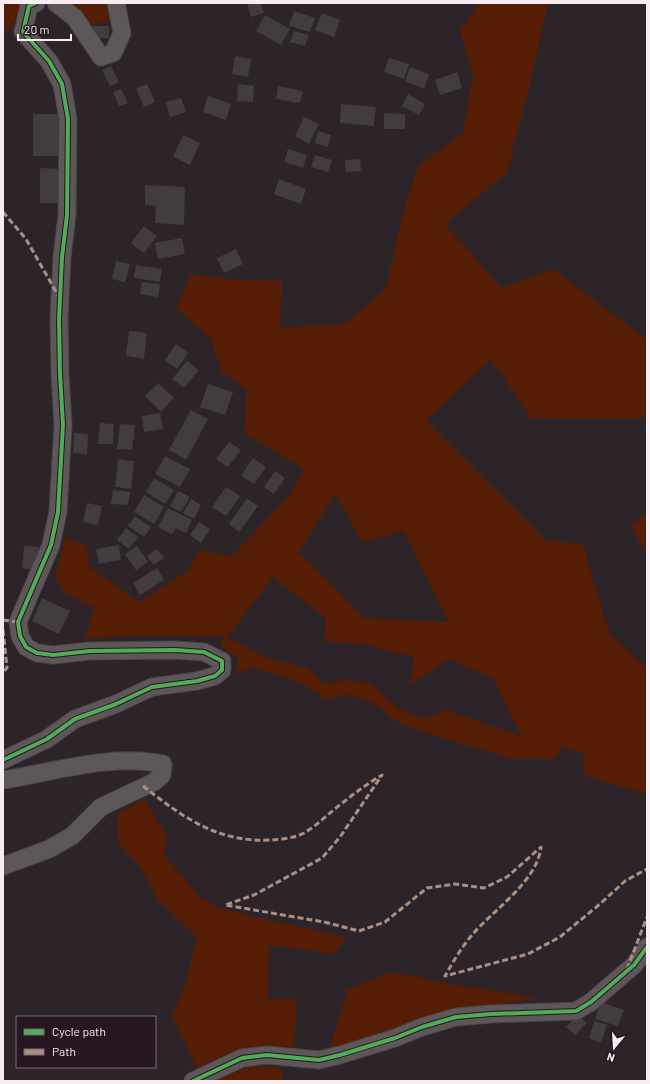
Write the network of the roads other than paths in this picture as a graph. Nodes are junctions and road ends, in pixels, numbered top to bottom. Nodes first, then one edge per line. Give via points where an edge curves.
1 (36, 3) edge
2 (56, 3) edge
3 (116, 3) edge
4 (3, 760) edge
5 (3, 780) edge
6 (3, 866) edge
7 (647, 947) edge
8 (193, 1081) edge

1 - 4 street via 29,6 23,32 49,61 62,84 68,119 67,215 59,319 63,425 58,512 51,545 18,622 20,636 26,647 37,653 53,655 131,650 204,652 222,661 222,670 215,676 197,681 152,687 75,719 47,739
2 - 3 street via 75,18 101,57 113,53 122,33
5 - 6 street via 70,767 115,762 143,760 163,764 162,775 154,782 101,807 72,836 49,849
7 - 8 street via 630,969 591,1002 576,1011 456,1017 319,1060 267,1055 242,1058

